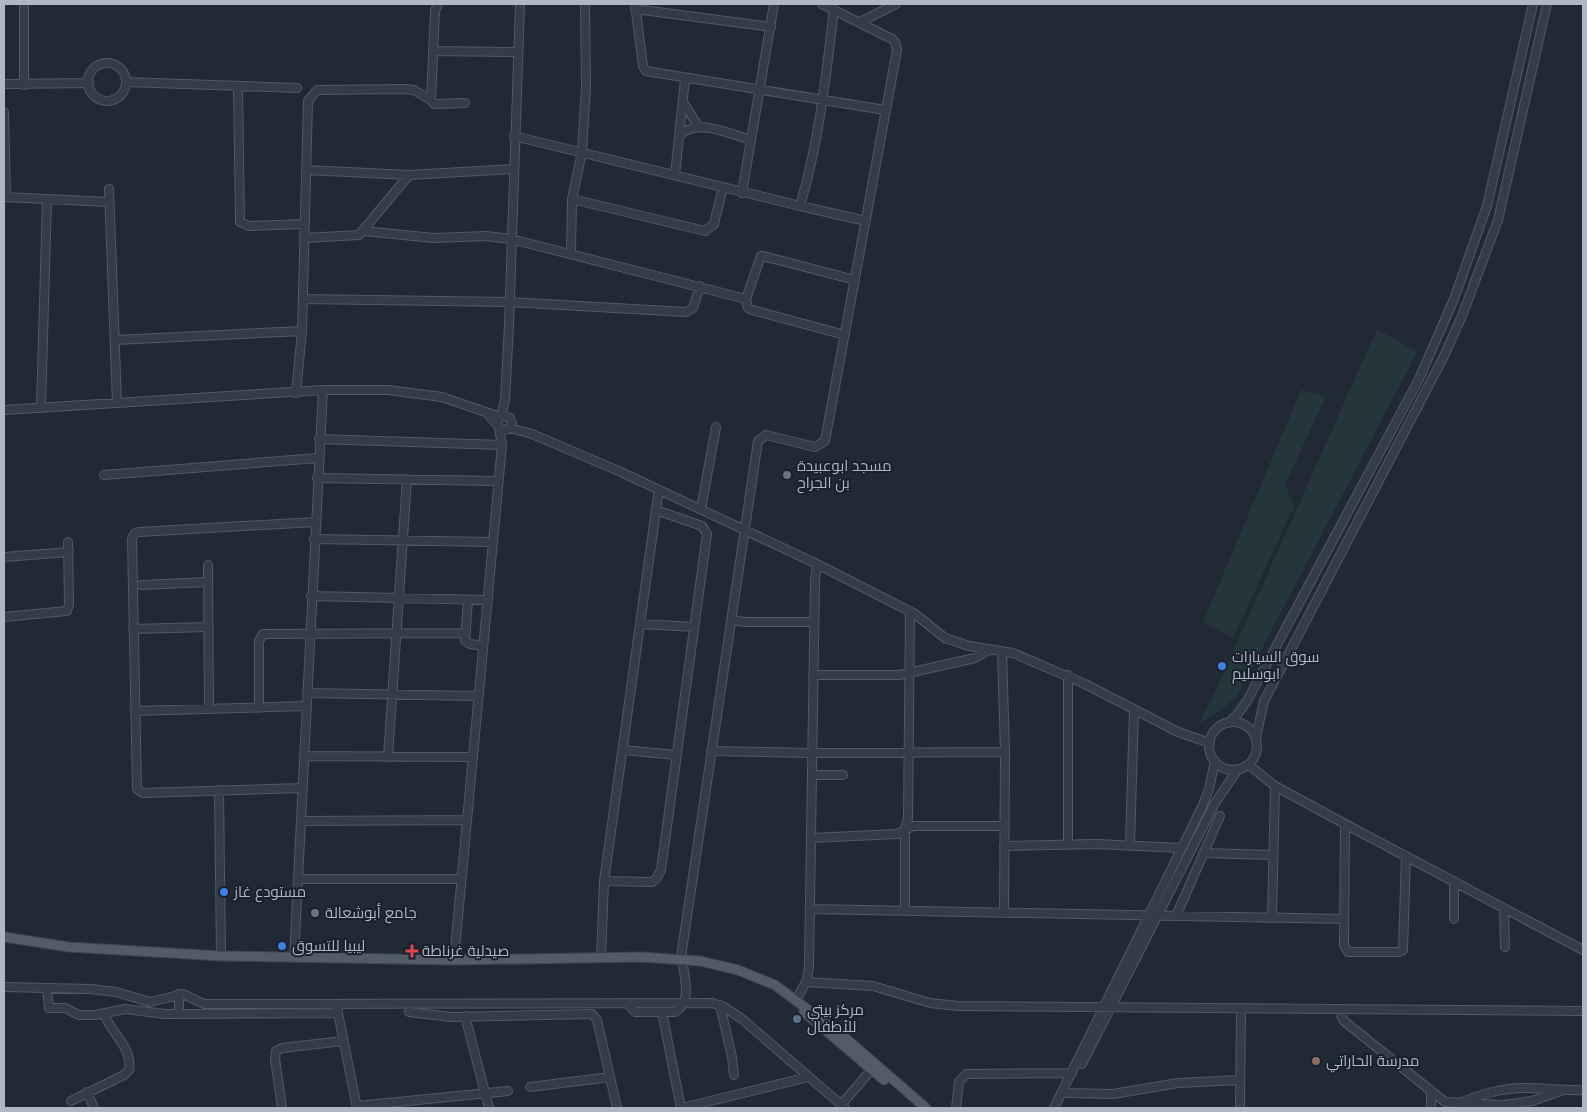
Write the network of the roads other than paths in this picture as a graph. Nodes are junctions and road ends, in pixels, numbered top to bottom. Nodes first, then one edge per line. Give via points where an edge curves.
1 (24, 4) edge
2 (438, 4) edge
3 (520, 4) edge
4 (585, 4) edge
5 (774, 4) edge
6 (822, 4) edge
7 (896, 4) edge
8 (1532, 4) edge
9 (1547, 4) edge
10 (635, 6) edge
11 (834, 10) junction
12 (860, 22) junction
13 (771, 27) junction
14 (433, 51) junction
15 (517, 52) junction
16 (1517, 73) junction
17 (1532, 77) junction
18 (685, 79) junction
19 (126, 82) junction
20 (89, 83) junction
21 (4, 84) edge
22 (24, 85) junction
23 (238, 86) junction
24 (297, 88) dead end
25 (760, 91) junction
26 (823, 99) junction
27 (431, 100) junction
28 (683, 101) junction
29 (465, 103) dead end
30 (885, 110) junction
31 (4, 112) edge
32 (698, 126) junction
33 (514, 136) junction
34 (679, 136) junction
35 (751, 140) junction
36 (582, 152) junction
37 (513, 169) junction
38 (306, 170) junction
39 (409, 174) junction
40 (676, 175) junction
41 (723, 187) junction
42 (108, 189) dead end
43 (742, 193) junction
44 (5, 197) edge
45 (47, 199) junction
46 (572, 199) junction
47 (109, 202) junction
48 (800, 206) junction
49 (866, 221) junction
50 (304, 224) junction
51 (363, 231) junction
52 (304, 238) junction
53 (511, 239) junction
54 (571, 253) junction
55 (856, 280) junction
56 (700, 286) junction
57 (303, 299) junction
58 (746, 299) junction
59 (509, 302) junction
60 (302, 332) junction
61 (845, 335) junction
62 (115, 340) junction
63 (323, 390) junction
64 (296, 393) junction
65 (117, 403) junction
66 (41, 408) junction
67 (4, 410) edge
68 (505, 423) junction
69 (716, 427) dead end
70 (319, 438) junction
71 (502, 445) junction
72 (318, 458) junction
73 (104, 475) dead end
74 (317, 478) junction
75 (407, 479) junction
76 (498, 481) junction
77 (659, 490) junction
78 (701, 508) junction
79 (656, 510) junction
80 (315, 522) junction
81 (746, 530) junction
82 (314, 540) junction
83 (403, 541) junction
84 (68, 542) dead end
85 (493, 542) junction
86 (68, 552) junction
87 (4, 557) edge
88 (817, 564) junction
89 (208, 565) dead end
90 (208, 582) junction
91 (141, 585) dead end
92 (311, 596) junction
93 (399, 598) junction
94 (468, 600) junction
95 (488, 600) junction
96 (910, 611) junction
97 (4, 617) edge
98 (732, 620) junction
99 (814, 622) junction
100 (641, 624) junction
101 (208, 627) junction
102 (694, 627) junction
103 (133, 629) junction
104 (310, 632) junction
105 (396, 633) junction
106 (465, 633) junction
107 (483, 646) junction
108 (991, 649) junction
109 (1002, 651) junction
110 (909, 674) junction
111 (813, 675) junction
112 (1068, 675) junction
113 (307, 693) junction
114 (392, 694) junction
115 (478, 696) junction
116 (306, 706) junction
117 (259, 708) junction
118 (209, 709) junction
119 (1134, 710) junction
120 (135, 711) junction
121 (1228, 723) junction
122 (1256, 738) junction
123 (1210, 743) junction
124 (623, 750) junction
125 (711, 750) junction
126 (1005, 752) junction
127 (813, 753) junction
128 (909, 753) junction
129 (676, 755) junction
130 (304, 756) junction
131 (388, 757) junction
132 (473, 757) junction
133 (1215, 761) junction
134 (1248, 764) junction
135 (1238, 770) junction
136 (813, 775) junction
137 (843, 775) dead end
138 (1275, 786) junction
139 (302, 788) junction
140 (219, 790) junction
141 (1220, 816) dead end
142 (466, 820) junction
143 (301, 821) junction
144 (1345, 824) junction
145 (1005, 826) junction
146 (905, 830) junction
147 (811, 838) junction
148 (1068, 845) junction
149 (1130, 845) junction
150 (1004, 846) junction
151 (1182, 848) junction
152 (1203, 853) junction
153 (1273, 855) junction
154 (1406, 856) junction
155 (298, 879) junction
156 (461, 879) junction
157 (604, 881) junction
158 (1454, 881) junction
159 (1504, 908) junction
160 (810, 909) junction
161 (905, 910) junction
162 (1004, 913) junction
163 (1148, 915) junction
164 (1158, 915) junction
165 (1176, 916) junction
166 (1272, 918) junction
167 (1344, 919) junction
168 (1454, 919) dead end
169 (4, 936) edge
170 (1505, 947) dead end
171 (1583, 950) edge
172 (220, 956) junction
173 (294, 958) junction
174 (602, 958) junction
175 (682, 958) junction
176 (454, 960) junction
177 (765, 981) junction
178 (806, 982) junction
179 (4, 987) edge
180 (47, 989) junction
181 (179, 994) junction
182 (796, 1000) junction
183 (336, 1003) junction
184 (442, 1003) junction
185 (627, 1003) junction
186 (682, 1003) junction
187 (720, 1005) junction
188 (1107, 1008) junction
189 (1241, 1009) junction
190 (1339, 1011) junction
191 (409, 1012) dead end
192 (662, 1012) junction
193 (1583, 1012) edge
194 (338, 1013) junction
195 (104, 1014) junction
196 (179, 1014) junction
197 (443, 1016) junction
198 (466, 1016) junction
199 (343, 1041) junction
200 (872, 1069) junction
201 (1072, 1073) junction
202 (734, 1075) dead end
203 (610, 1077) junction
204 (808, 1077) junction
205 (1240, 1080) junction
206 (530, 1087) dead end
207 (1430, 1090) junction
208 (1583, 1090) edge
209 (508, 1091) dead end
210 (1562, 1091) junction
211 (87, 1092) junction
212 (485, 1093) junction
213 (1067, 1093) junction
214 (71, 1101) dead end
215 (1458, 1104) junction
216 (1519, 1106) edge
217 (357, 1107) edge
218 (843, 1107) edge
219 (94, 1108) edge
220 (282, 1108) edge
221 (489, 1108) edge
222 (618, 1108) edge
223 (682, 1108) edge
224 (918, 1108) edge
225 (926, 1108) edge
226 (956, 1108) edge
227 (1054, 1108) edge
228 (1060, 1108) edge
229 (1240, 1108) edge
230 (1431, 1108) edge

1 - 22 street
2 - 14 street
3 - 15 street
4 - 36 street via 586,87
5 - 13 street
6 - 11 street
7 - 12 street
8 - 16 street
9 - 17 street
10 - 13 street
10 - 18 street via 646,71
11 - 12 street
11 - 26 street
12 - 30 street via 895,42 897,50
13 - 25 street
14 - 15 street
14 - 27 street
15 - 33 street
16 - 17 street
16 - 121 street via 1485,212 1435,344 1248,701
17 - 122 street via 1498,220 1462,316 1264,701
18 - 25 street
18 - 28 street
19 - 20 street via 119,97 108,101 93,94
19 - 20 street via 118,67 107,64 96,68
19 - 23 street
20 - 22 street
21 - 22 street
23 - 24 street
23 - 50 street via 240,222 249,226
25 - 26 street
25 - 35 street
26 - 30 street
26 - 48 street
27 - 29 street via 434,104
27 - 38 street via 414,90 317,90 308,101
28 - 32 street
28 - 34 street
30 - 49 street
31 - 44 street
32 - 34 street
32 - 35 street
33 - 36 street
33 - 37 street
34 - 40 street
35 - 43 street
36 - 40 street
36 - 46 street
37 - 39 street
37 - 53 street
38 - 39 street
38 - 50 street
39 - 51 street
40 - 41 street
41 - 43 street
41 - 46 street via 714,224 705,231
42 - 47 street
43 - 48 street
44 - 45 street
45 - 47 street
45 - 66 street
46 - 54 street
47 - 62 street
48 - 49 street
49 - 55 street
50 - 52 street
51 - 52 street via 354,236
51 - 53 street via 426,237
52 - 57 street
53 - 54 street
53 - 59 street
54 - 56 street
55 - 58 street via 761,256
55 - 61 street
56 - 58 street
56 - 59 street via 693,308 686,312
57 - 59 street
57 - 60 street
58 - 61 street via 748,308 752,310
59 - 68 street
60 - 62 street
60 - 64 street
61 - 81 street via 823,443 815,447 766,435 759,439
62 - 65 street
63 - 64 street
63 - 68 street via 416,392 486,412
63 - 70 street
64 - 65 street
65 - 66 street
66 - 67 street
68 - 71 street
68 - 77 street
69 - 78 street
70 - 71 street
70 - 72 street
71 - 76 street
72 - 73 street
72 - 74 street
74 - 75 street
74 - 80 street
75 - 76 street
75 - 83 street
76 - 85 street
77 - 78 street
77 - 79 street
78 - 81 street
79 - 100 street
79 - 102 street via 702,526 706,531
80 - 82 street
80 - 103 street via 135,533 132,539
81 - 88 street
81 - 98 street
82 - 83 street
82 - 92 street
83 - 85 street
83 - 93 street
84 - 86 street
85 - 95 street
86 - 87 street
86 - 97 street via 69,604 66,611
88 - 96 street
88 - 99 street
89 - 90 street
90 - 91 street
90 - 101 street
92 - 93 street
92 - 104 street
93 - 94 street
93 - 105 street
94 - 95 street
94 - 106 street
95 - 107 street
96 - 108 street via 945,638
96 - 110 street
98 - 99 street
98 - 125 street
99 - 111 street
100 - 102 street
100 - 124 street
101 - 103 street
101 - 118 street
102 - 129 street
103 - 120 street
104 - 105 street
104 - 113 street
104 - 117 street via 267,633 260,637
105 - 106 street
105 - 114 street
106 - 107 street via 468,644
107 - 115 street
108 - 109 street
108 - 110 street via 981,656
109 - 112 street
109 - 126 street
110 - 111 street via 883,677
110 - 128 street
111 - 127 street
112 - 119 street
112 - 148 street
113 - 114 street
113 - 116 street
114 - 115 street
114 - 131 street
115 - 132 street
116 - 117 street
116 - 130 street
117 - 118 street
118 - 120 street
119 - 123 street via 1178,732
119 - 149 street
120 - 140 street via 136,785 139,792
121 - 122 street via 1242,724
121 - 123 street via 1216,730
122 - 134 street via 1257,750
123 - 133 street
124 - 129 street
124 - 157 street
125 - 127 street
125 - 175 street
126 - 128 street
126 - 145 street
127 - 128 street
127 - 136 street
128 - 146 street
129 - 157 street via 659,875 646,883
130 - 131 street
130 - 139 street
131 - 132 street
132 - 142 street
133 - 135 street via 1228,769
133 - 151 street via 1206,796
134 - 135 street
134 - 138 street
135 - 164 street via 1215,803
136 - 137 street
136 - 147 street
138 - 144 street
138 - 153 street
139 - 140 street
139 - 143 street
140 - 172 street
141 - 152 street
142 - 143 street
142 - 156 street
143 - 155 street
144 - 154 street
144 - 167 street
145 - 146 street via 913,826
145 - 150 street
146 - 147 street via 897,834
146 - 161 street
147 - 160 street
148 - 149 street
148 - 150 street
149 - 151 street
150 - 162 street
151 - 163 street
152 - 153 street
152 - 165 street
153 - 166 street
154 - 158 street
154 - 167 street via 1403,950 1348,952 1344,948
155 - 156 street
155 - 173 street
156 - 176 street
157 - 174 street
158 - 159 street
158 - 168 street
159 - 170 street
159 - 171 street
160 - 161 street
160 - 178 street
161 - 162 street
162 - 163 street
163 - 164 street
163 - 188 street
164 - 165 street
164 - 188 street
165 - 166 street
166 - 167 street
169 - 172 main road via 77,948
172 - 173 main road
173 - 176 main road
174 - 175 main road
174 - 176 main road
175 - 177 main road via 738,970
175 - 186 street via 686,982
177 - 182 main road via 775,984
177 - 200 main road
178 - 182 street
178 - 188 street via 873,986 944,1005
179 - 180 street
180 - 181 street via 102,990 154,1002
180 - 195 street via 47,1005 51,1009 66,1008 79,1015
181 - 183 street via 204,1004
181 - 196 street
182 - 225 main road
183 - 184 street
183 - 194 street
184 - 185 street
184 - 197 street
185 - 186 street
185 - 192 street via 635,1012
186 - 187 street
186 - 192 street via 677,1011
187 - 202 street
187 - 204 street via 742,1019
188 - 189 street
188 - 201 street
188 - 213 street
189 - 190 street
189 - 205 street
190 - 193 street
190 - 207 street via 1344,1021
191 - 197 street
192 - 223 street
194 - 196 street
194 - 199 street
195 - 196 street via 126,1009
195 - 211 street via 124,1044 130,1067 126,1074
197 - 198 street
198 - 203 street via 592,1014 597,1020
198 - 212 street
199 - 217 street
199 - 220 street via 276,1051
200 - 218 street
200 - 224 main road
201 - 226 street via 966,1074 958,1082
201 - 227 street
203 - 206 street
203 - 222 street
204 - 218 street
204 - 223 street
205 - 213 street via 1178,1083 1113,1094
205 - 229 street
207 - 215 street via 1443,1101
207 - 230 street
208 - 210 street
209 - 212 street
210 - 215 street via 1500,1090
210 - 216 street
211 - 214 street
211 - 219 street
212 - 217 street
212 - 221 street
213 - 228 street
215 - 216 street

